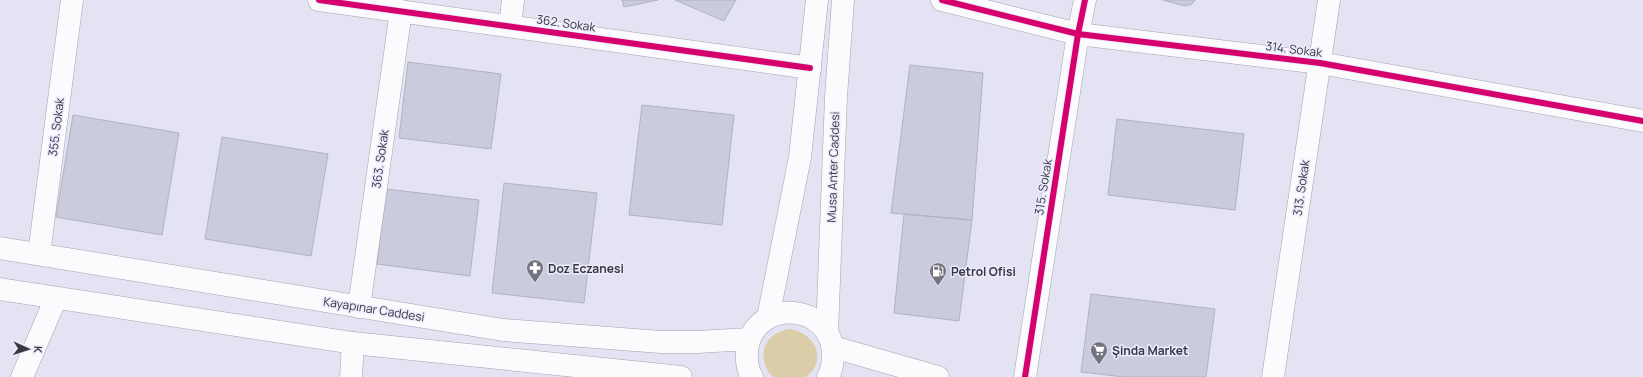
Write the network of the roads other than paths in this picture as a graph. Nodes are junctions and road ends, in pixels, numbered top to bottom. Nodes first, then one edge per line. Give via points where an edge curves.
1 (72, 0) edge
2 (319, 0) edge
3 (513, 0) edge
4 (817, 0) edge
5 (843, 0) edge
6 (942, 0) edge
7 (1085, 0) edge
8 (1329, 0) edge
9 (401, 11) junction
10 (510, 26) junction
11 (1078, 34) junction
12 (1320, 63) junction
13 (810, 68) junction
14 (1643, 122) edge
15 (0, 248) edge
16 (39, 254) junction
17 (0, 289) edge
18 (56, 298) junction
19 (359, 307) junction
20 (768, 318) junction
21 (750, 339) junction
22 (830, 340) junction
23 (353, 342) junction
24 (22, 377) edge
25 (351, 377) edge
26 (681, 377) edge
27 (752, 377) edge
28 (828, 377) edge
29 (938, 377) edge
30 (1025, 377) edge
31 (1273, 377) edge

1 - 16 street, 355. Sokak
2 - 9 street, 362. Sokak
3 - 10 street
4 - 13 street
5 - 22 street, Musa Anter Caddesi via 836,97
6 - 11 street, 314. Sokak
7 - 11 street, 315. Sokak
8 - 12 street, 313. Sokak
9 - 10 street, 362. Sokak
9 - 19 street, 363. Sokak
10 - 13 street, 362. Sokak
11 - 12 street, 314. Sokak
11 - 30 street, 315. Sokak
12 - 14 street, 314. Sokak
12 - 31 street, 313. Sokak
13 - 20 street via 800,157
15 - 16 street, Kayapınar Caddesi
16 - 19 street, Kayapınar Caddesi
17 - 18 street
18 - 23 street
18 - 24 street
19 - 21 street, Kayapınar Caddesi via 503,330 661,342
20 - 21 street via 757,327
20 - 22 street via 780,313 794,312 807,316 819,323
21 - 27 street via 747,363
22 - 28 street, Musa Anter Caddesi via 833,362
22 - 29 street
23 - 25 street
23 - 26 street

